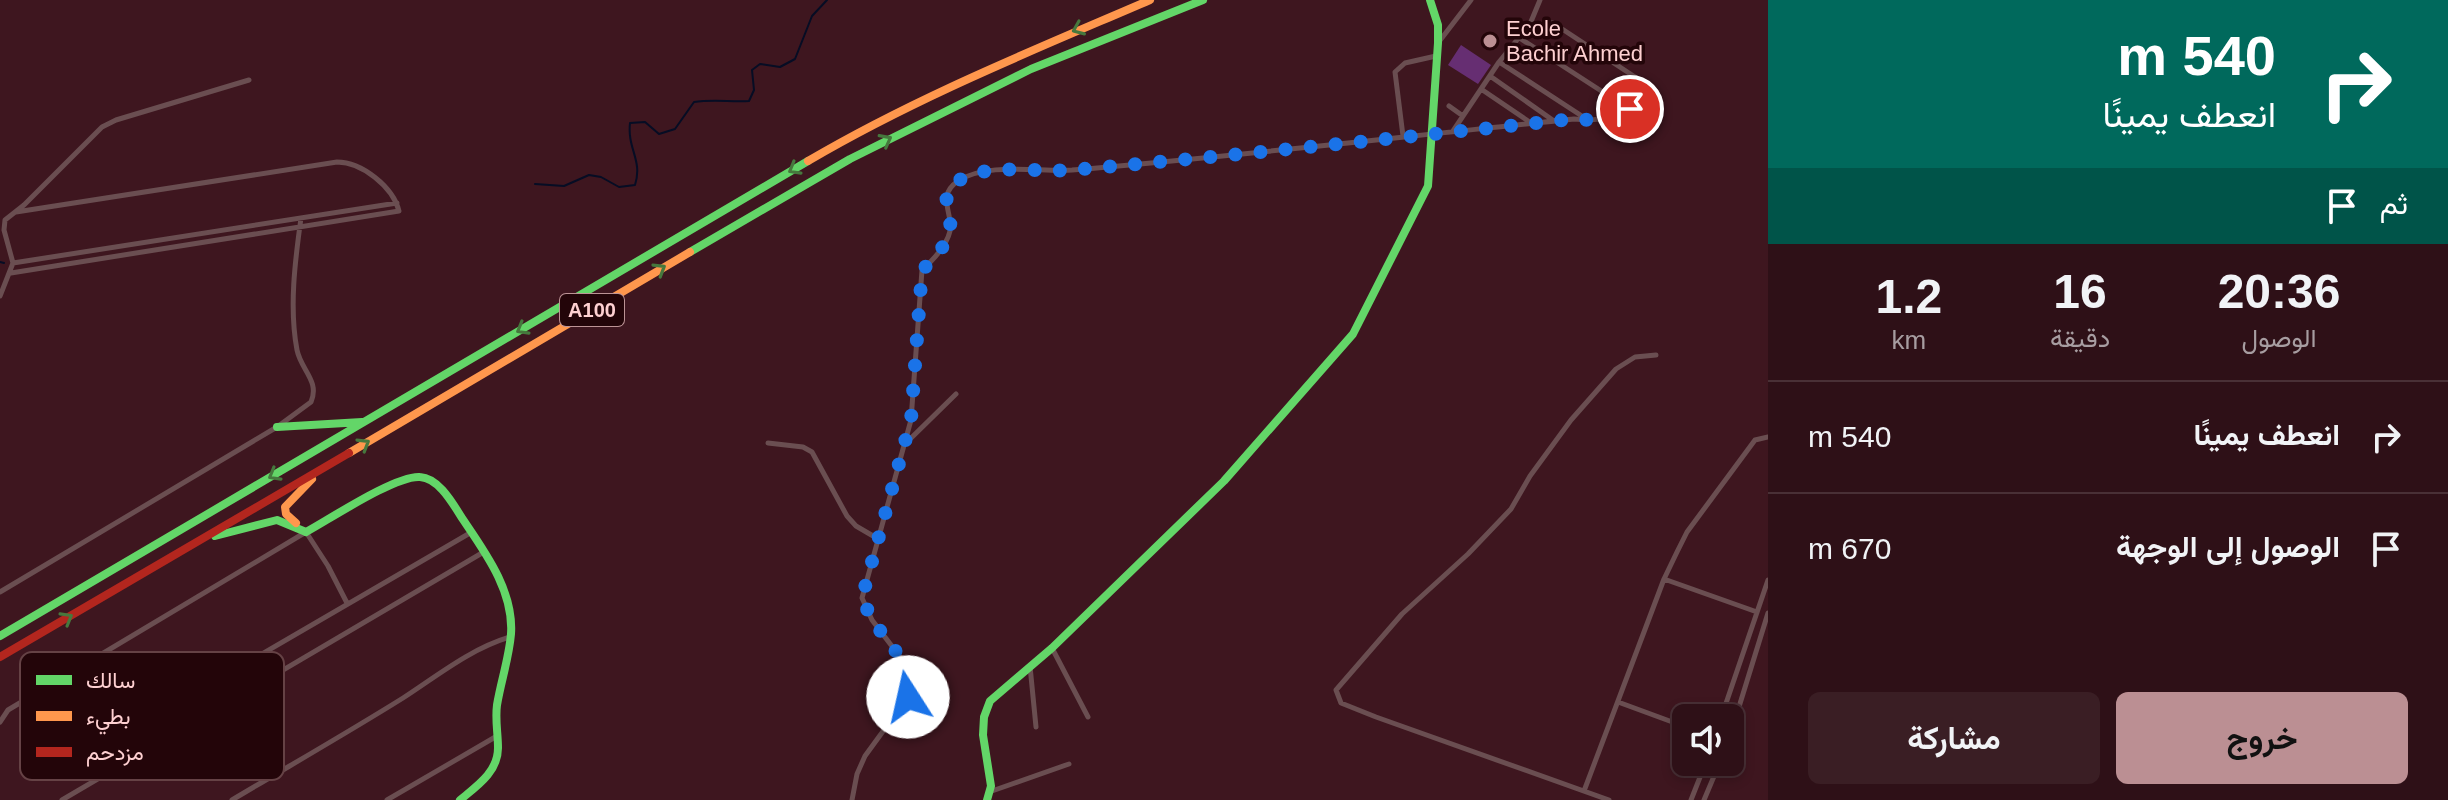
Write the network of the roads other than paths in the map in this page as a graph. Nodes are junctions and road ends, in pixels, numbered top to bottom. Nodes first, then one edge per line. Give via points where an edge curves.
1 (1150, 0) edge
2 (1203, 0) edge
3 (1430, 0) edge
4 (1471, 0) edge
5 (1540, 0) edge
6 (1530, 24) junction
7 (1518, 37) junction
8 (1438, 43) junction
9 (1437, 56) junction
10 (1499, 62) junction
11 (1490, 76) junction
12 (249, 80) dead end
13 (1481, 89) junction
14 (1449, 106) dead end
15 (1626, 107) junction
16 (1463, 116) junction
17 (1554, 121) junction
18 (1589, 121) junction
19 (1532, 123) junction
20 (1453, 131) junction
21 (1432, 133) junction
22 (1403, 136) junction
23 (397, 203) junction
24 (16, 212) junction
25 (301, 218) junction
26 (299, 228) junction
27 (13, 263) junction
28 (11, 273) junction
29 (0, 296) edge
30 (1656, 355) dead end
31 (956, 394) dead end
32 (364, 422) junction
33 (277, 427) junction
34 (1768, 437) edge
35 (768, 443) dead end
36 (905, 444) junction
37 (331, 463) junction
38 (306, 532) junction
39 (470, 533) junction
40 (880, 540) junction
41 (198, 541) junction
42 (482, 553) junction
43 (1664, 579) junction
44 (1768, 580) edge
45 (0, 592) edge
46 (347, 603) junction
47 (1757, 612) junction
48 (1768, 613) edge
49 (0, 636) edge
50 (510, 637) junction
51 (1052, 648) junction
52 (105, 652) edge
53 (262, 652) edge
54 (0, 657) edge
55 (1030, 666) junction
56 (284, 670) edge
57 (1618, 702) junction
58 (20, 703) edge
59 (1726, 704) edge
60 (1740, 704) edge
61 (1088, 717) dead end
62 (0, 722) edge
63 (1672, 722) edge
64 (1036, 727) dead end
65 (497, 736) junction
66 (1069, 764) dead end
67 (284, 769) edge
68 (1700, 776) edge
69 (1714, 776) edge
70 (97, 780) edge
71 (266, 780) edge
72 (1584, 791) junction
73 (988, 796) edge
74 (62, 800) edge
75 (232, 800) edge
76 (387, 800) edge
77 (460, 800) edge
78 (852, 800) edge
79 (1609, 800) edge
80 (1691, 800) edge
81 (1704, 800) edge

1 -> 32 main road, A100 via 963,80 844,140
37 -> 2 main road, A100 via 850,159 1031,69
3 - 8 main road
4 - 8 street
5 - 6 street
6 - 7 street
6 - 15 street via 1553,23 1635,77 1637,100
7 - 10 street
7 - 15 street
8 - 9 main road
9 - 21 main road
9 - 22 street via 1405,63 1395,72
10 - 11 street
10 - 18 street
11 - 13 street
11 - 17 street
12 - 24 street via 102,127
13 - 16 street
13 - 19 street
14 - 16 street
15 - 18 street via 1619,115
16 - 20 street
17 - 18 street
17 - 19 street
19 - 20 street
20 - 21 street
21 - 22 street
21 - 51 main road via 1428,186 1353,334 1224,481
22 - 36 street via 1183,161 1008,170 956,183 945,206 950,231 922,270
23 - 24 street via 362,169 337,162
23 - 25 street
23 - 26 street via 399,211
24 - 27 street via 4,227
25 - 26 street
25 - 27 street
26 - 28 street
26 - 33 street via 294,322 299,357 315,392 308,406
27 - 28 street
28 - 29 street
30 - 72 street via 1635,357 1616,369 1571,420 1511,509 1402,614 1336,690 1341,703
31 - 36 street
32 - 33 main road
32 -> 49 main road, A100
33 - 45 street
34 - 43 street via 1755,440 1687,532
35 - 40 street via 812,452 847,516
36 - 40 street
37 - 38 main road via 285,507
37 - 41 main road, A100
38 - 39 main road via 404,478 417,476 437,485
38 - 41 main road via 277,520
38 - 46 street
38 - 52 street
39 - 42 main road
39 - 46 street
40 - 78 street via 862,598 907,666 910,679 908,697 865,756
54 -> 41 main road, A100
42 - 50 main road via 504,589
42 - 56 street
43 - 47 street
43 - 57 street
44 - 47 street
46 - 53 street
47 - 59 street
48 - 60 street
50 - 65 main road via 495,718
50 - 67 street via 442,671
51 - 55 main road
51 - 61 street
55 - 64 street
55 - 73 main road via 990,701 984,717
57 - 63 street
57 - 72 street
58 - 62 street
65 - 76 street
65 - 77 main road via 496,764
66 - 73 street
68 - 80 street
69 - 81 street
70 - 74 street
71 - 75 street
72 - 79 street

